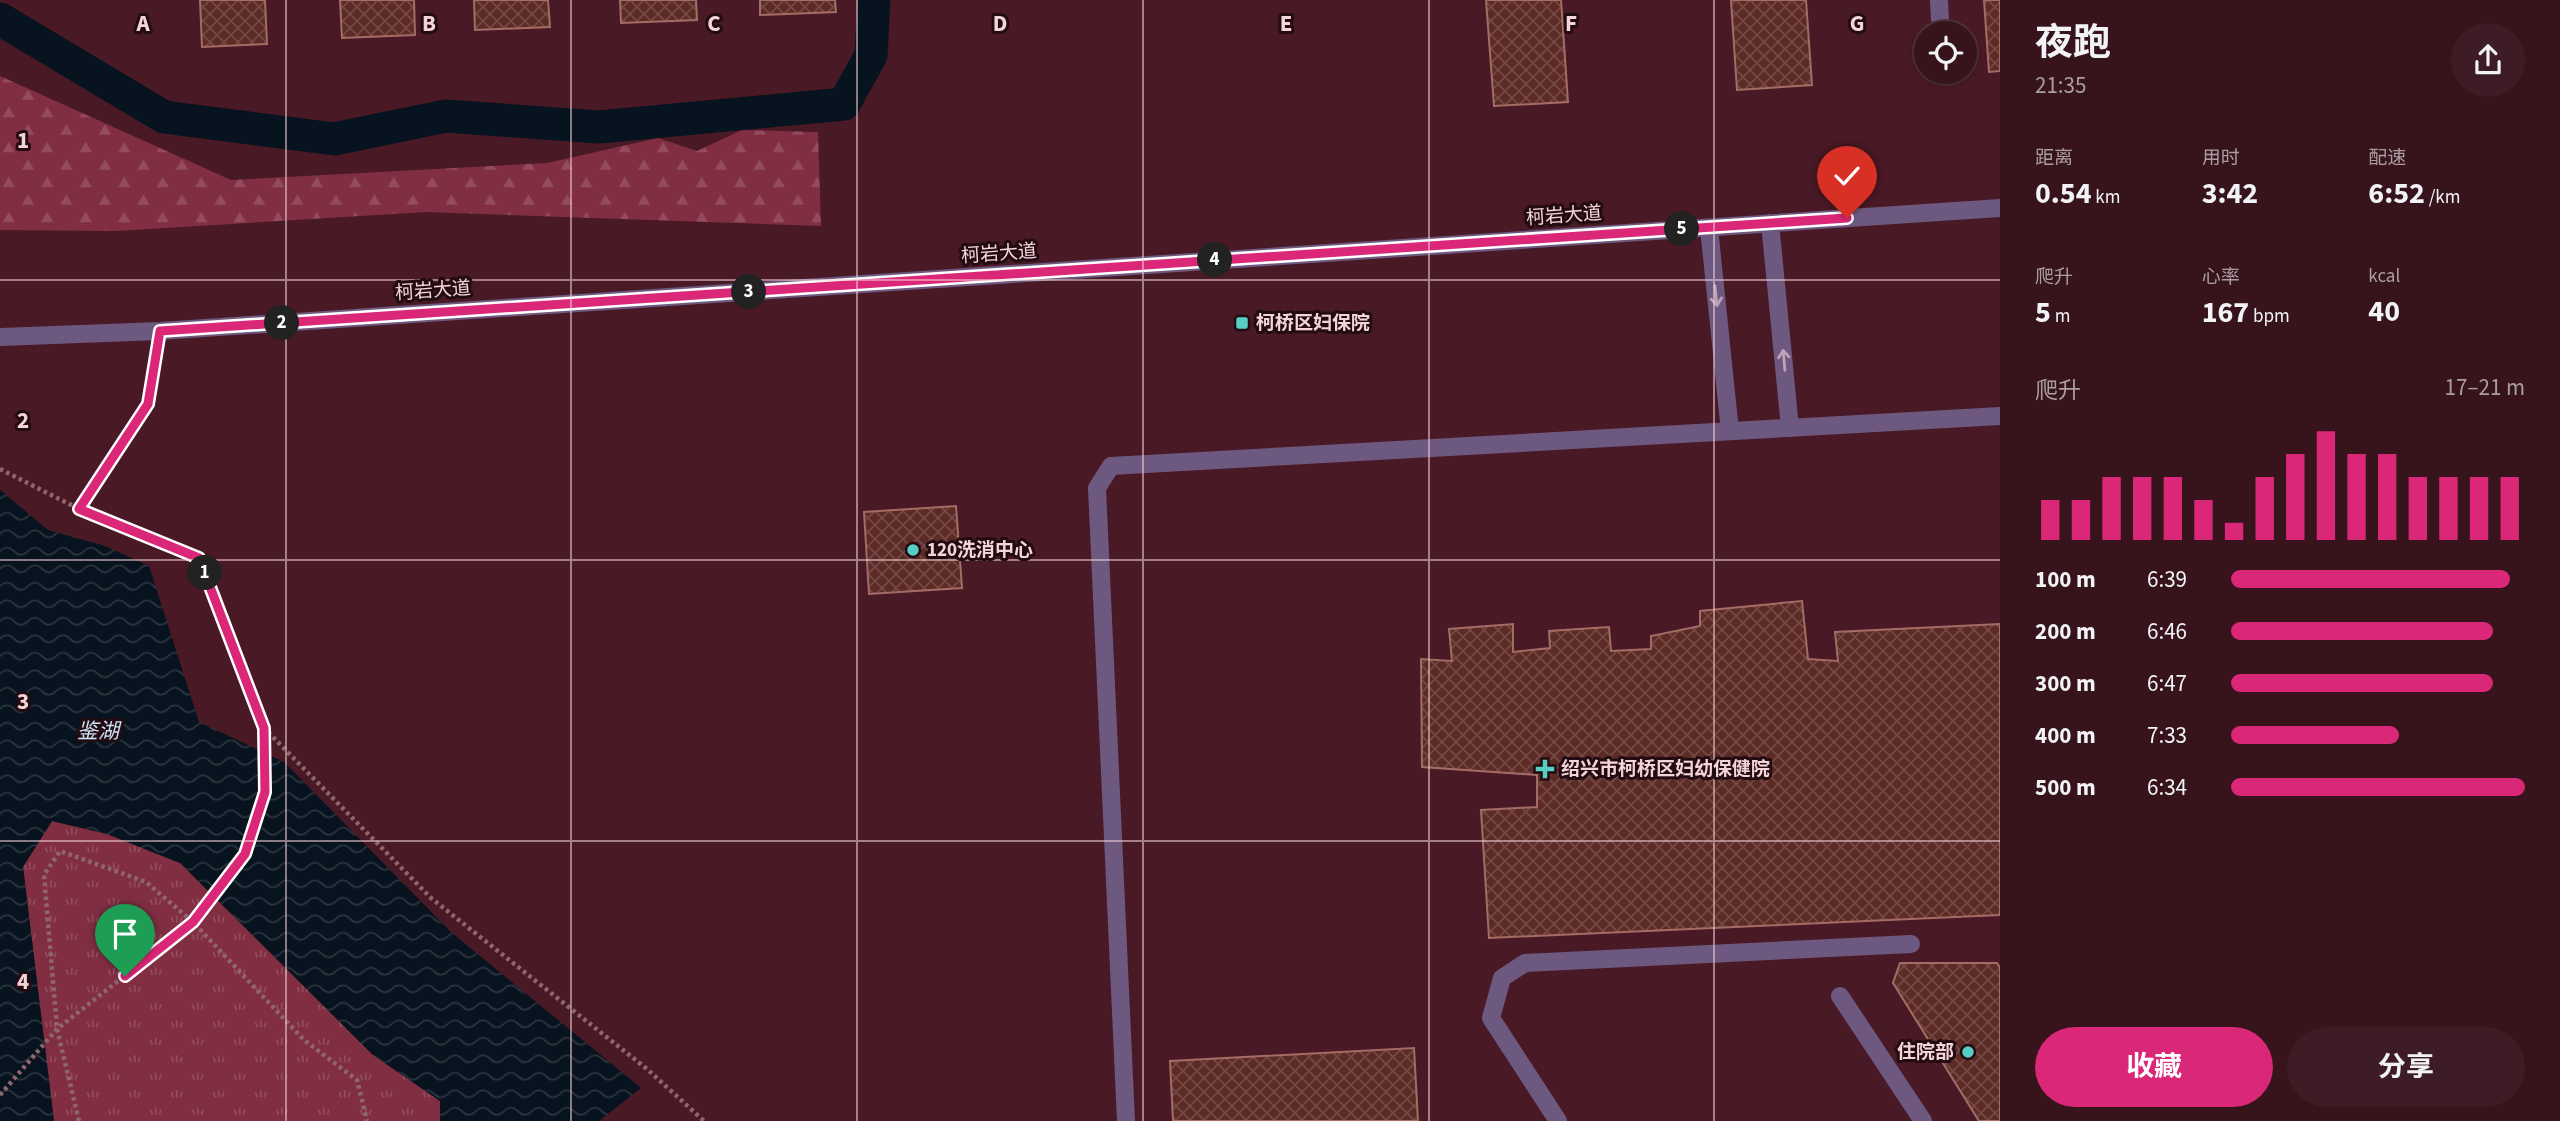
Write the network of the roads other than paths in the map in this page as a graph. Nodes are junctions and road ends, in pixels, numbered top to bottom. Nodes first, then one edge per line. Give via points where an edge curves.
1 (1939, 0) edge
2 (1940, 20) dead end
3 (2000, 208) edge
4 (1770, 223) junction
5 (1709, 228) junction
6 (0, 337) edge
7 (2000, 416) edge
8 (1790, 428) junction
9 (1730, 432) junction
10 (1911, 944) dead end
11 (1840, 996) dead end
12 (1126, 1121) edge
13 (1558, 1121) edge
14 (1923, 1121) edge

1 - 2 street
3 - 4 street, 柯岩大道
4 - 5 street, 柯岩大道
8 -> 4 street
5 - 6 street, 柯岩大道 via 160,331
5 -> 9 street
7 - 8 street
8 - 9 street
9 - 12 street via 1111,466 1097,488
10 - 13 street via 1524,963 1502,978 1491,1018
11 - 14 street

